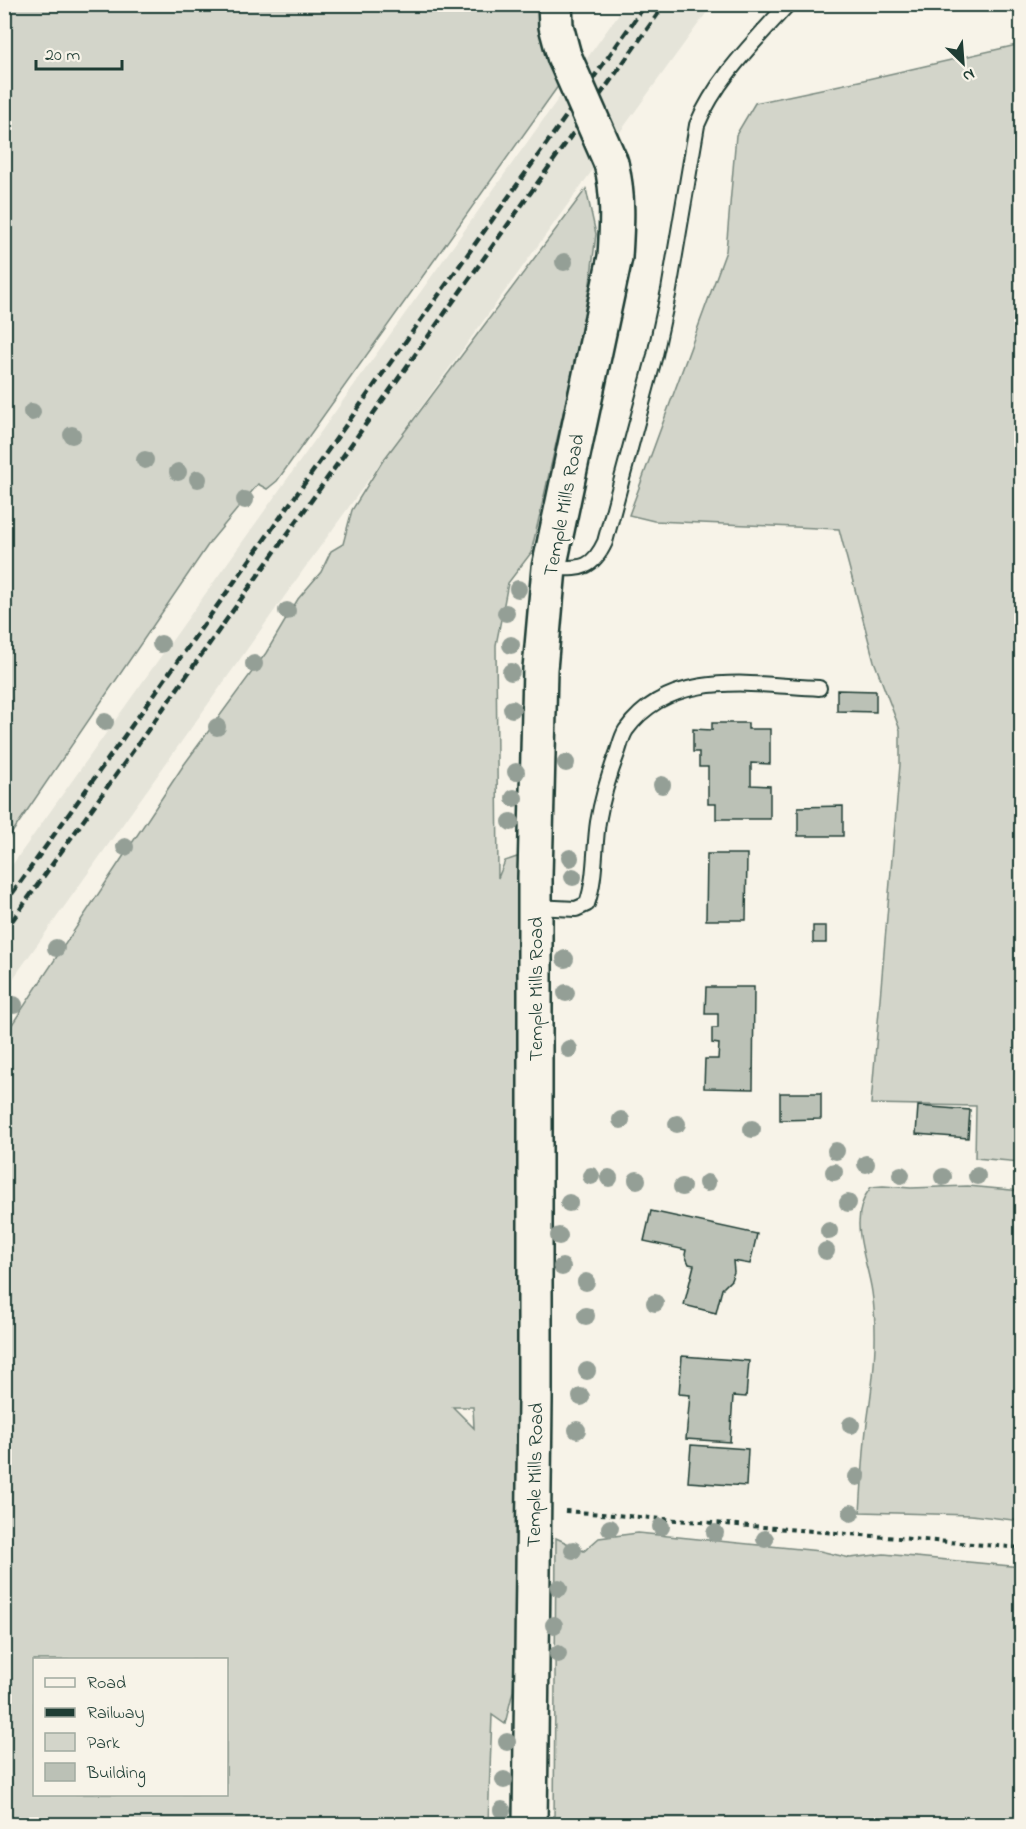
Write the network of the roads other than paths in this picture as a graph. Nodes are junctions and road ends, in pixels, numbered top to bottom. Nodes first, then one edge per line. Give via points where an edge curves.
1 (555, 4) edge
2 (788, 4) edge
3 (549, 568) junction
4 (819, 688) dead end
5 (535, 908) junction
6 (530, 1824) edge

1 - 3 street, Temple Mills Road, bridge via 564,56 611,163 618,216 615,257
2 - 3 lane via 719,86 697,125 655,355 598,557 586,567
3 - 5 street, Temple Mills Road via 540,669
4 - 5 lane via 706,685 655,702 625,731 607,779 587,904 576,909
5 - 6 street, Temple Mills Road

